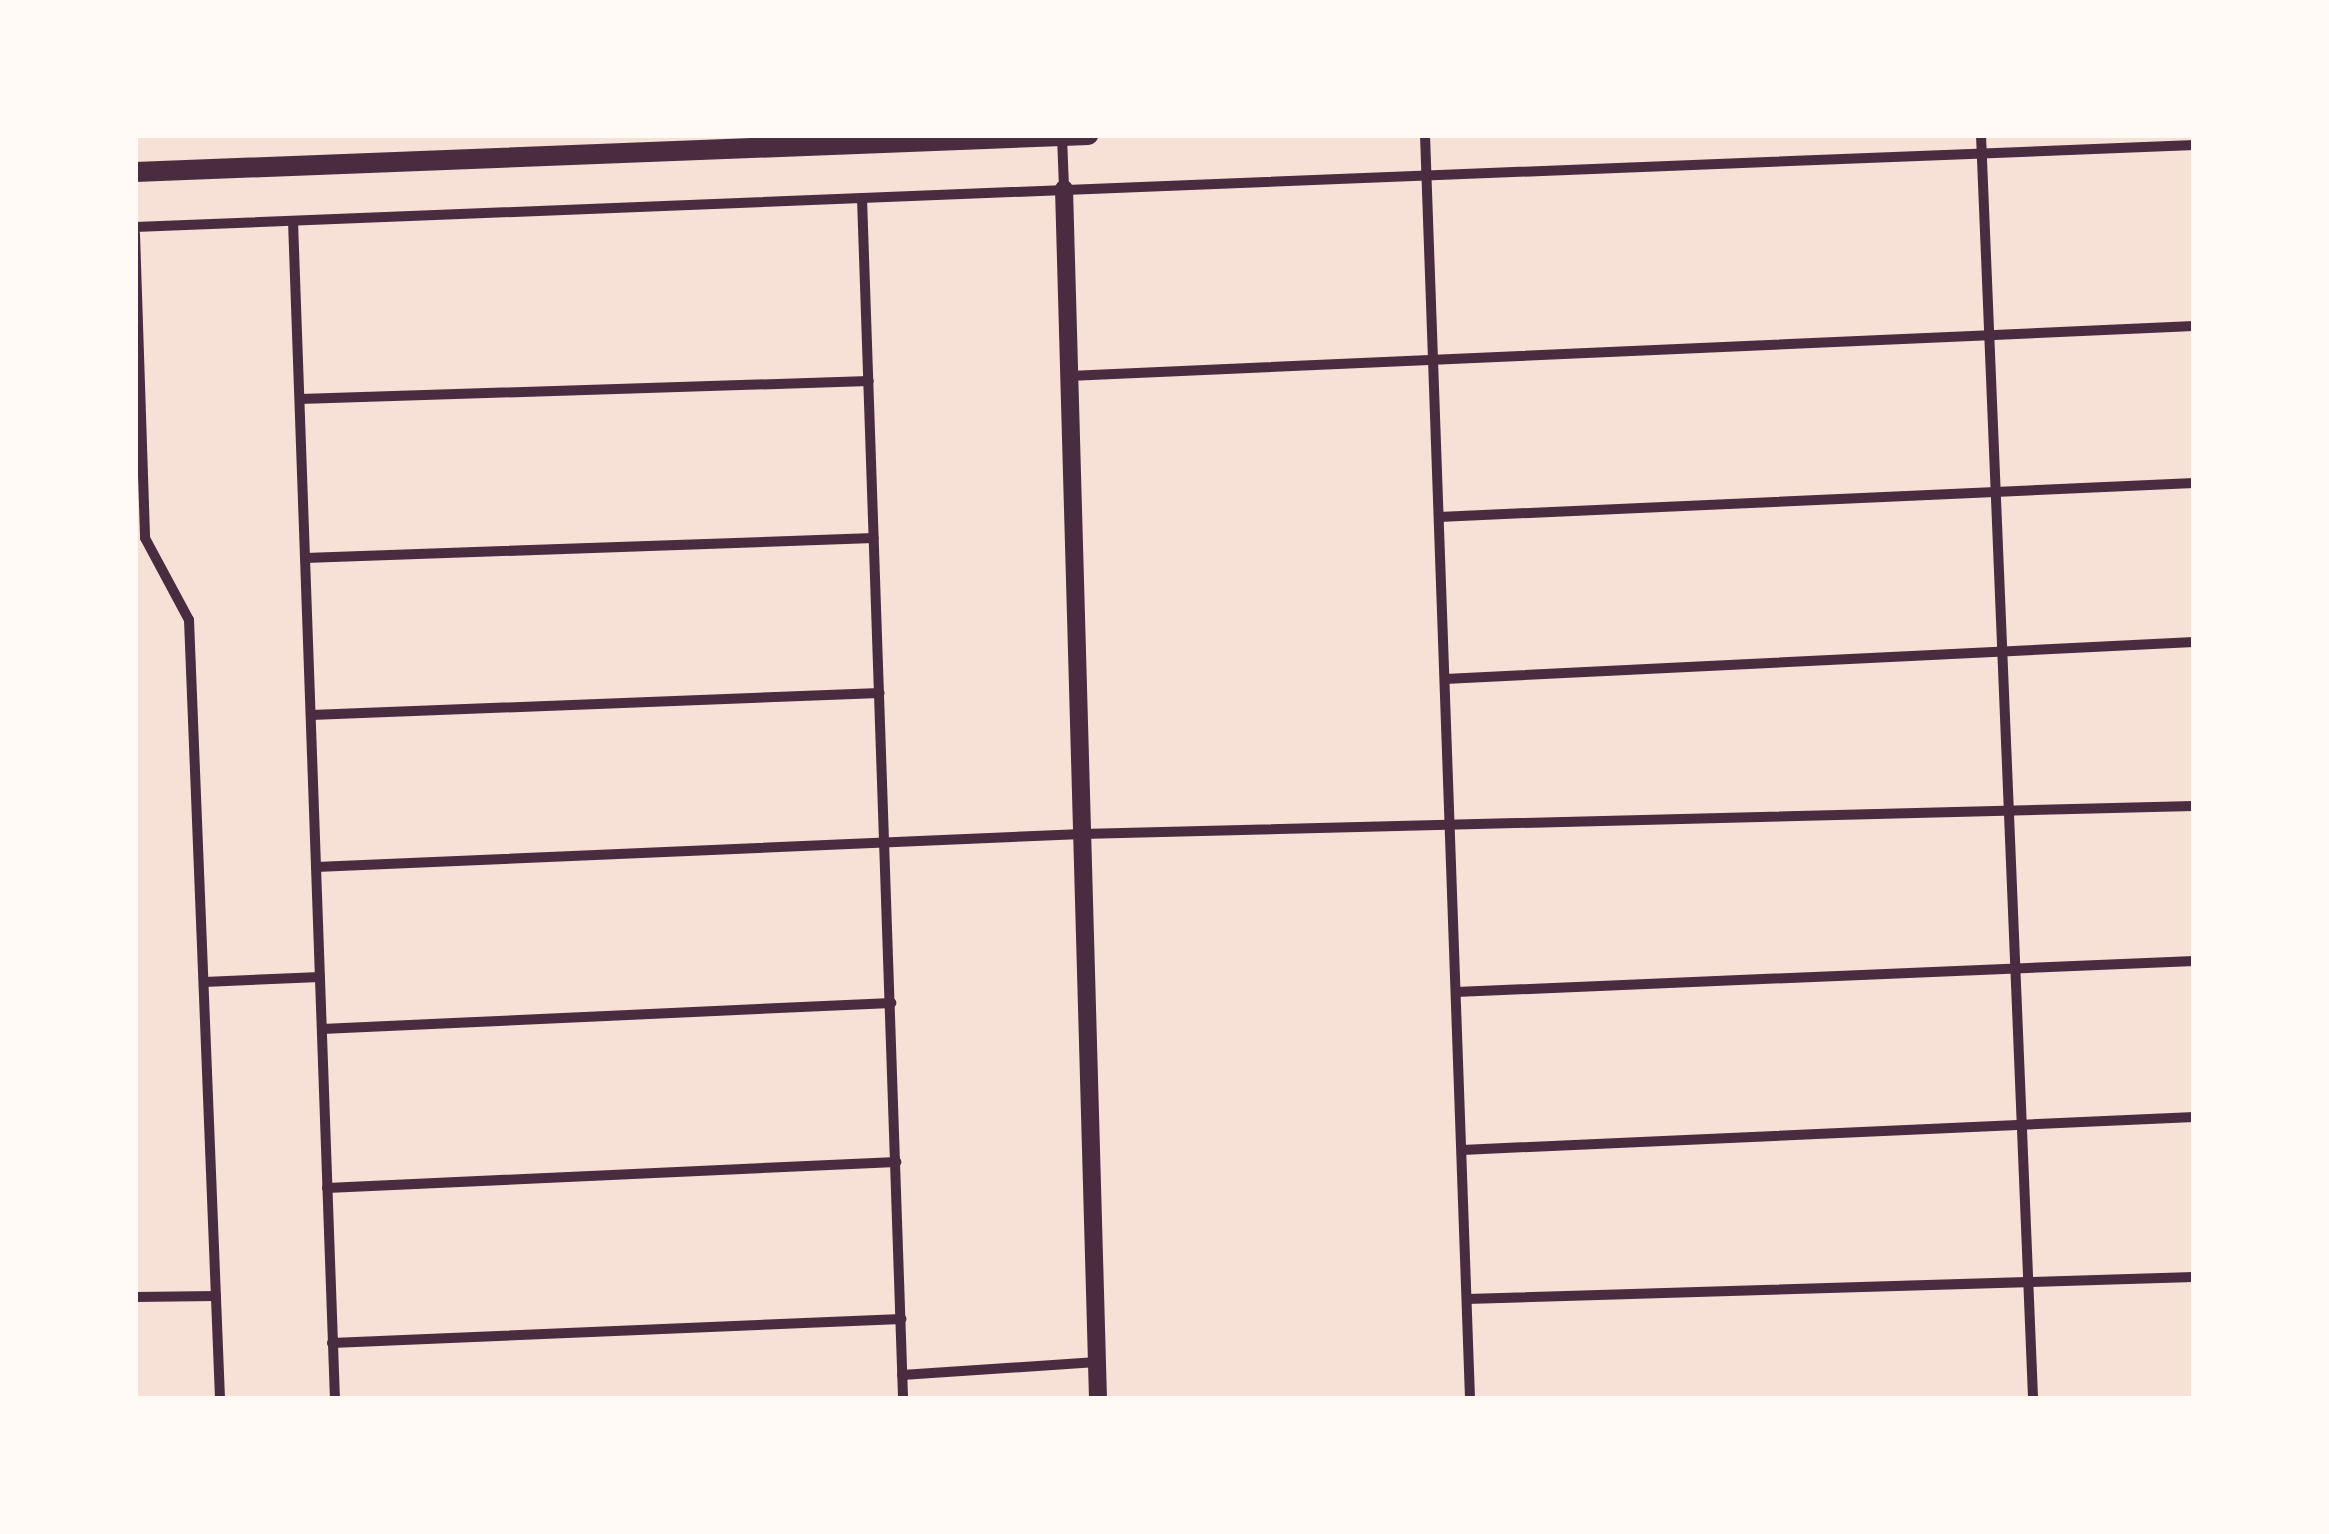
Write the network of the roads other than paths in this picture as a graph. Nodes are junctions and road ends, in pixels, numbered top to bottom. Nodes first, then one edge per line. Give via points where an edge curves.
1 (1088, 135) edge
2 (1425, 135) edge
3 (1982, 135) edge
4 (1062, 136) edge
5 (2194, 145) edge
6 (1982, 152) junction
7 (135, 172) edge
8 (1426, 175) junction
9 (1064, 190) junction
10 (862, 198) junction
11 (294, 221) junction
12 (135, 231) edge
13 (2194, 326) edge
14 (1990, 330) junction
15 (1434, 357) junction
16 (1070, 376) junction
17 (869, 381) junction
18 (300, 400) junction
19 (2194, 483) edge
20 (1996, 493) junction
21 (1439, 517) junction
22 (874, 538) junction
23 (306, 558) junction
24 (2194, 642) edge
25 (2003, 653) junction
26 (1445, 679) junction
27 (880, 694) junction
28 (310, 715) junction
29 (2194, 806) edge
30 (2009, 813) junction
31 (1450, 829) junction
32 (1082, 834) junction
33 (885, 844) junction
34 (316, 866) junction
35 (2194, 960) edge
36 (2016, 966) junction
37 (320, 977) junction
38 (204, 982) junction
39 (1456, 992) junction
40 (891, 1003) junction
41 (322, 1030) junction
42 (2194, 1117) edge
43 (2022, 1124) junction
44 (1462, 1150) junction
45 (896, 1162) junction
46 (327, 1188) junction
47 (2194, 1277) edge
48 (2028, 1282) junction
49 (216, 1296) junction
50 (135, 1297) edge
51 (1467, 1300) junction
52 (901, 1319) junction
53 (332, 1344) junction
54 (1097, 1362) junction
55 (902, 1376) junction
56 (220, 1399) edge
57 (334, 1399) edge
58 (903, 1399) edge
59 (1098, 1399) edge
60 (1470, 1399) edge
61 (2033, 1399) edge

1 - 4 main road
2 - 8 street
3 - 6 street
4 - 7 main road
4 - 9 street
5 - 6 street
6 - 8 street
6 - 14 street
8 - 9 street
8 - 15 street
9 - 10 street
9 - 16 street
10 - 11 street
10 - 17 street
11 - 12 street
11 - 18 street
12 - 38 street via 145,538 189,620
13 - 14 street
14 - 15 street
14 - 20 street
15 - 16 street
15 - 21 street
16 - 32 street
17 - 18 street
17 - 22 street
18 - 23 street
19 - 20 street
20 - 21 street
20 - 25 street
21 - 26 street
22 - 23 street
22 - 27 street
23 - 28 street
24 - 25 street
25 - 26 street
25 - 30 street
26 - 31 street
27 - 28 street
27 - 33 street
28 - 34 street
29 - 30 street
30 - 31 street
30 - 36 street
31 - 32 street
31 - 39 street
32 - 33 street
32 - 54 street
33 - 34 street
33 - 40 street
34 - 37 street
35 - 36 street
36 - 39 street
36 - 43 street
37 - 38 street
37 - 41 street
38 - 49 street
39 - 44 street
40 - 41 street
40 - 45 street
41 - 46 street
42 - 43 street
43 - 44 street
43 - 48 street
44 - 51 street
45 - 46 street
45 - 52 street
46 - 53 street
47 - 48 street
48 - 51 street
48 - 61 street
49 - 50 street
49 - 56 street
51 - 60 street
52 - 53 street
52 - 55 street
53 - 57 street
54 - 55 street
54 - 59 street
55 - 58 street

